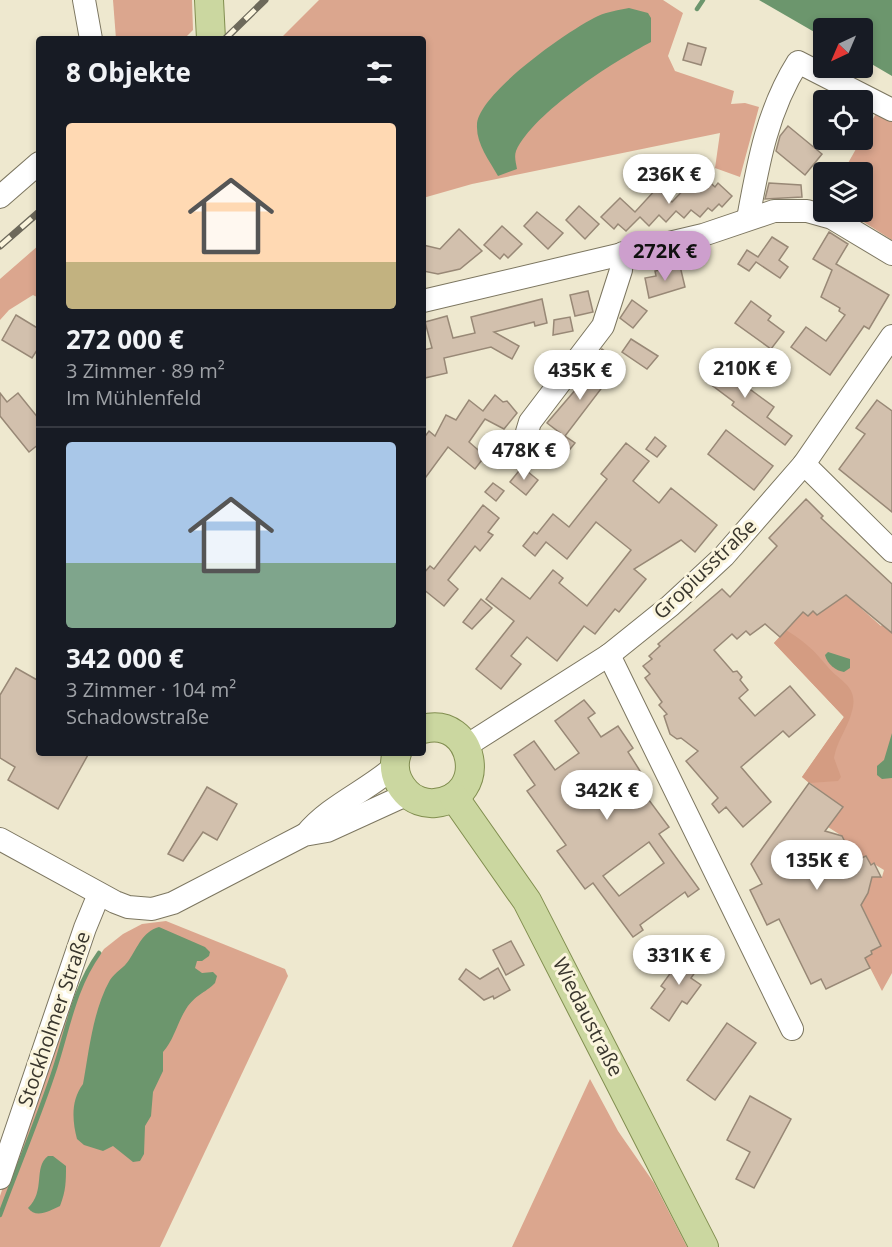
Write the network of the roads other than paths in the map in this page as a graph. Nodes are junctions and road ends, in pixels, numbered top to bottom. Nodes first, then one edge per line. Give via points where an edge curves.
1 (84, 0) edge
2 (209, 0) edge
3 (90, 36) edge
4 (211, 36) edge
5 (892, 110) edge
6 (36, 166) edge
7 (0, 197) edge
8 (748, 219) junction
9 (623, 253) junction
10 (892, 254) edge
11 (426, 301) edge
12 (892, 336) edge
13 (527, 432) dead end
14 (804, 464) junction
15 (892, 551) edge
16 (609, 655) junction
17 (426, 729) edge
18 (466, 746) junction
19 (396, 759) edge
20 (408, 794) junction
21 (454, 797) junction
22 (304, 835) junction
23 (0, 839) edge
24 (99, 894) junction
25 (792, 1029) dead end
26 (0, 1178) edge
27 (704, 1247) edge

1 - 3 street
2 - 4 main road
5 - 8 street via 798,62 776,103 760,152
6 - 7 street
8 - 9 street via 703,235
8 - 10 street via 774,211 807,211 856,230
9 - 11 street
9 - 13 street via 603,326 530,422
12 - 14 street, Gropiusstraße
14 - 15 street
14 - 16 street, Gropiusstraße via 724,556
16 - 18 street, Gropiusstraße
16 - 25 street
17 - 18 main road via 449,731
18 - 21 main road via 470,756 468,779
19 - 20 main road via 400,784
19 - 22 street via 382,777 319,819
20 - 21 main road via 430,804
20 - 22 street via 327,831
21 - 27 main road, Wiedaustraße via 527,901
22 - 24 street via 163,906 128,907
23 - 24 street
24 - 26 street, Stockholmer Straße

